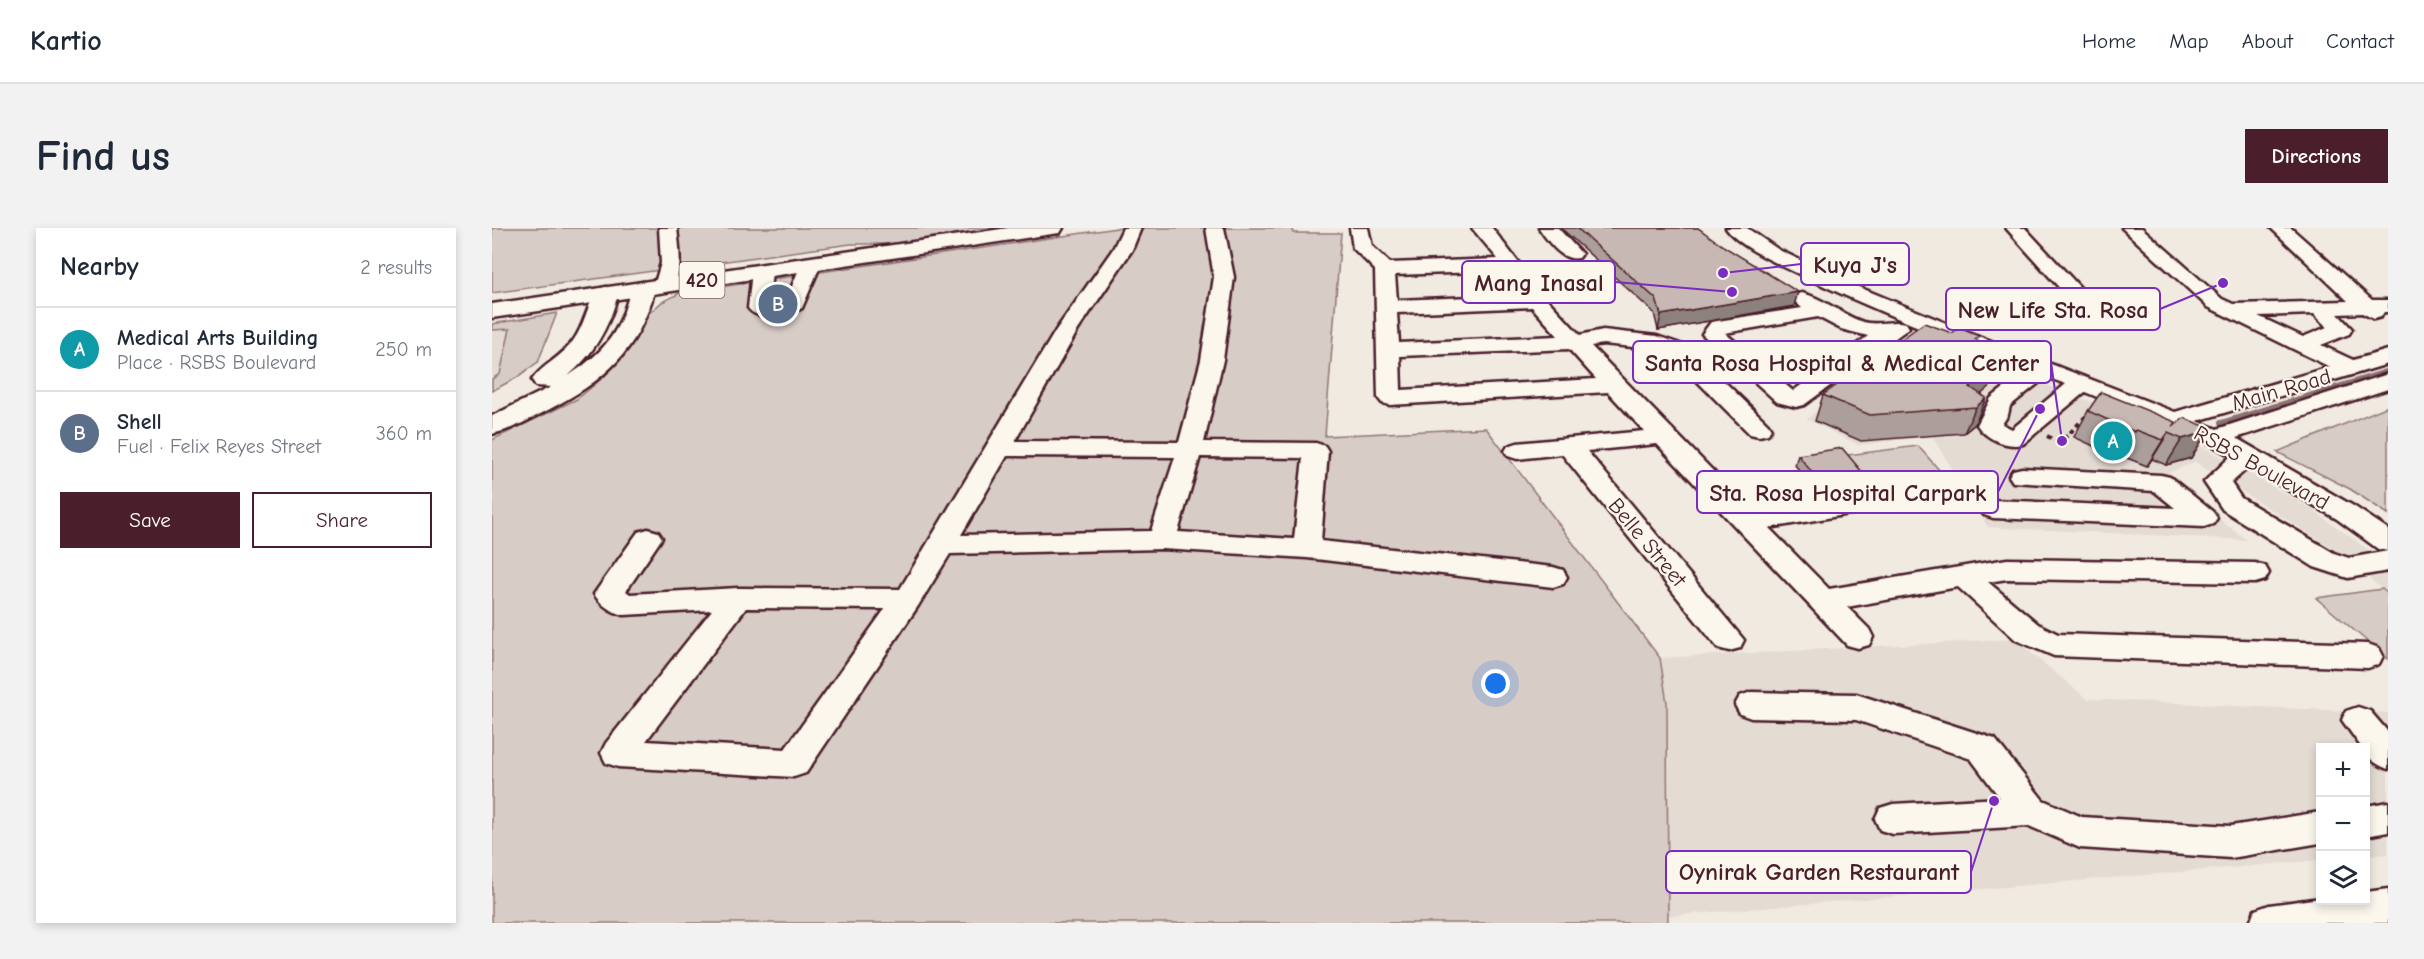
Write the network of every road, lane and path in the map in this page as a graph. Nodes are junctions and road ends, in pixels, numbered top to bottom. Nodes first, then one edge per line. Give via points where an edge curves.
1 (668, 228) edge
2 (1052, 228) edge
3 (1132, 228) edge
4 (1215, 228) edge
5 (1359, 228) edge
6 (1481, 228) edge
7 (1548, 228) edge
8 (2015, 228) edge
9 (2131, 228) edge
10 (2280, 228) edge
11 (1737, 236) edge
12 (981, 238) junction
13 (1572, 254) dead end
14 (811, 264) junction
15 (1509, 265) junction
16 (1385, 269) junction
17 (762, 272) junction
18 (655, 282) junction
19 (608, 288) junction
20 (1785, 288) edge
21 (2079, 298) dead end
22 (492, 299) edge
23 (1538, 301) junction
24 (2388, 306) edge
25 (1385, 307) junction
26 (2367, 307) junction
27 (2320, 308) junction
28 (1819, 309) junction
29 (2229, 310) junction
30 (492, 311) edge
31 (1911, 317) junction
32 (2388, 326) edge
33 (1889, 331) junction
34 (1576, 342) junction
35 (2302, 345) junction
36 (1387, 350) junction
37 (2388, 357) edge
38 (2043, 368) junction
39 (2353, 369) junction
40 (2388, 381) edge
41 (2081, 383) junction
42 (1614, 385) junction
43 (492, 405) edge
44 (2173, 420) junction
45 (492, 426) edge
46 (1759, 429) dead end
47 (1664, 436) junction
48 (2216, 437) junction
49 (2014, 439) junction
50 (1568, 445) junction
51 (998, 448) junction
52 (1190, 448) junction
53 (1517, 451) dead end
54 (2247, 455) junction
55 (2022, 476) junction
56 (1935, 491) dead end
57 (1993, 509) dead end
58 (2044, 511) junction
59 (1747, 523) junction
60 (648, 538) dead end
61 (1162, 540) junction
62 (2388, 542) edge
63 (942, 545) junction
64 (1307, 549) junction
65 (2388, 561) edge
66 (2255, 573) dead end
67 (1963, 576) junction
68 (1553, 577) dead end
69 (738, 598) junction
70 (908, 599) junction
71 (1823, 602) junction
72 (1858, 637) dead end
73 (1729, 640) dead end
74 (2368, 656) dead end
75 (1751, 705) dead end
76 (2358, 720) dead end
77 (2388, 755) edge
78 (2031, 811) junction
79 (2388, 817) edge
80 (1893, 819) dead end
81 (2370, 820) edge
82 (2316, 829) edge
83 (2388, 907) edge
84 (2291, 921) edge

1 - 18 street via 671,262
2 - 12 main road, 420
3 - 51 street via 1122,250 1066,330
4 - 52 street via 1224,277 1212,360
5 - 16 street via 1363,248
6 - 15 street
7 - 13 street
8 - 21 street
9 - 29 street via 2205,295
10 - 26 street
11 - 31 street, RSBS Boulevard via 1794,266
12 - 14 main road, 420
12 - 18 main road, 420 via 829,251
14 - 17 main road, 420
14 - 17 street via 792,306 758,308
15 - 16 street
15 - 23 street
16 - 25 street
17 - 18 main road, 420
18 - 19 main road, 420
18 - 45 main road via 619,345 602,362 555,396
19 - 22 main road, 420
19 - 30 main road, 420
19 - 43 main road via 598,323 571,362 534,387
20 - 28 street
23 - 25 street
23 - 34 street
24 - 26 street
25 - 36 street
26 - 27 street
26 - 32 street
27 - 29 street
27 - 35 street via 2341,328
28 - 33 street via 1860,328
28 - 33 street via 1719,327 1713,334 1785,397 1796,400
29 - 35 street
31 - 33 street
31 - 38 street, RSBS Boulevard
34 - 36 street
34 - 42 street
34 - 46 street via 1603,337 1657,342 1681,352
35 - 39 street
36 - 42 street via 1390,398
37 - 39 street, Main Road
38 - 41 street, RSBS Boulevard
38 - 49 street via 1999,403 1989,425
39 - 44 street, Main Road
40 - 48 street, Main Road
41 - 44 street, RSBS Boulevard
41 - 49 street
42 - 47 street
44 - 48 street, RSBS Boulevard
47 - 50 street
47 - 59 street
48 - 54 street, RSBS Boulevard
49 - 55 street
50 - 53 street
50 - 73 street, Belle Street
51 - 52 street
51 - 63 street
52 - 61 street
52 - 64 street via 1316,450
54 - 62 street, RSBS Boulevard
54 - 65 street via 2217,482 2232,504 2324,560 2348,568
55 - 58 street
55 - 58 street via 2161,483 2204,518
56 - 59 street
57 - 58 street
59 - 71 street
60 - 69 street via 609,594 624,605
61 - 63 street
61 - 64 street
63 - 70 street
64 - 68 street
66 - 67 street via 2007,569
67 - 71 street
67 - 74 street via 2027,632 2054,645
69 - 70 street
69 - 70 street via 618,753 794,763
71 - 72 street
75 - 78 street via 1856,707 1983,749
76 - 77 street
78 - 80 street
78 - 82 street via 2080,832 2220,842
79 - 81 street
83 - 84 street

